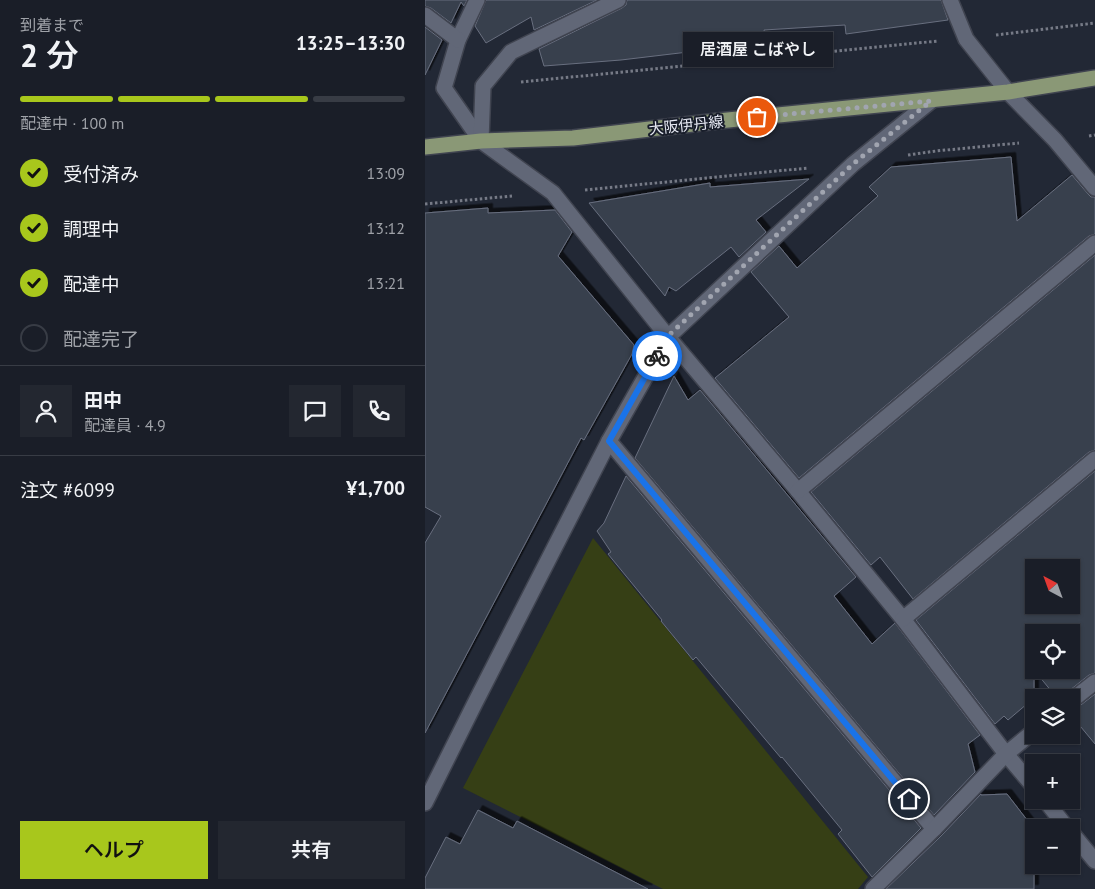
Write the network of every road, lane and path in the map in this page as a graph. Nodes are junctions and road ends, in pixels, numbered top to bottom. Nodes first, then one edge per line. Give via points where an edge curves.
1 (477, 0) edge
2 (618, 0) edge
3 (950, 0) edge
4 (425, 15) edge
5 (1095, 23) edge
6 (993, 35) dead end
7 (458, 40) junction
8 (938, 41) dead end
9 (1095, 78) edge
10 (520, 82) dead end
11 (1009, 92) junction
12 (931, 101) junction
13 (1095, 135) edge
14 (1089, 136) dead end
15 (481, 141) junction
16 (1022, 143) dead end
17 (425, 147) edge
18 (899, 157) dead end
19 (853, 164) junction
20 (1095, 188) edge
21 (553, 193) junction
22 (425, 204) edge
23 (1095, 242) edge
24 (668, 336) junction
25 (609, 441) junction
26 (1095, 459) edge
27 (798, 491) junction
28 (903, 619) junction
29 (1095, 682) edge
30 (1080, 694) edge
31 (1025, 738) edge
32 (1006, 754) junction
33 (1025, 776) edge
34 (429, 787) edge
35 (425, 803) edge
36 (1052, 809) edge
37 (1060, 819) edge
38 (934, 829) junction
39 (1080, 843) edge
40 (1095, 861) edge
41 (873, 889) edge

1 - 7 street
2 - 15 street via 511,52 483,86
3 - 11 street via 966,39
4 - 7 street
5 - 6 path
7 - 15 street via 444,88
8 - 10 path
9 - 11 main road, 大阪伊丹線
11 - 12 main road, 大阪伊丹線
11 - 20 street
12 - 15 main road, 大阪伊丹線 via 573,138
12 - 19 street
13 - 14 path
15 - 17 main road, 大阪伊丹線
15 - 21 street
16 - 18 path
19 - 21 path
19 - 24 street
21 - 22 path
21 - 24 street
23 - 27 street
24 - 25 street
24 - 27 street
25 - 34 street
25 - 38 street
26 - 28 street
27 - 28 street
28 - 32 street
29 - 30 street
31 - 32 street
32 - 33 street
32 - 38 street
34 - 35 street
36 - 37 street
38 - 41 street
39 - 40 street

